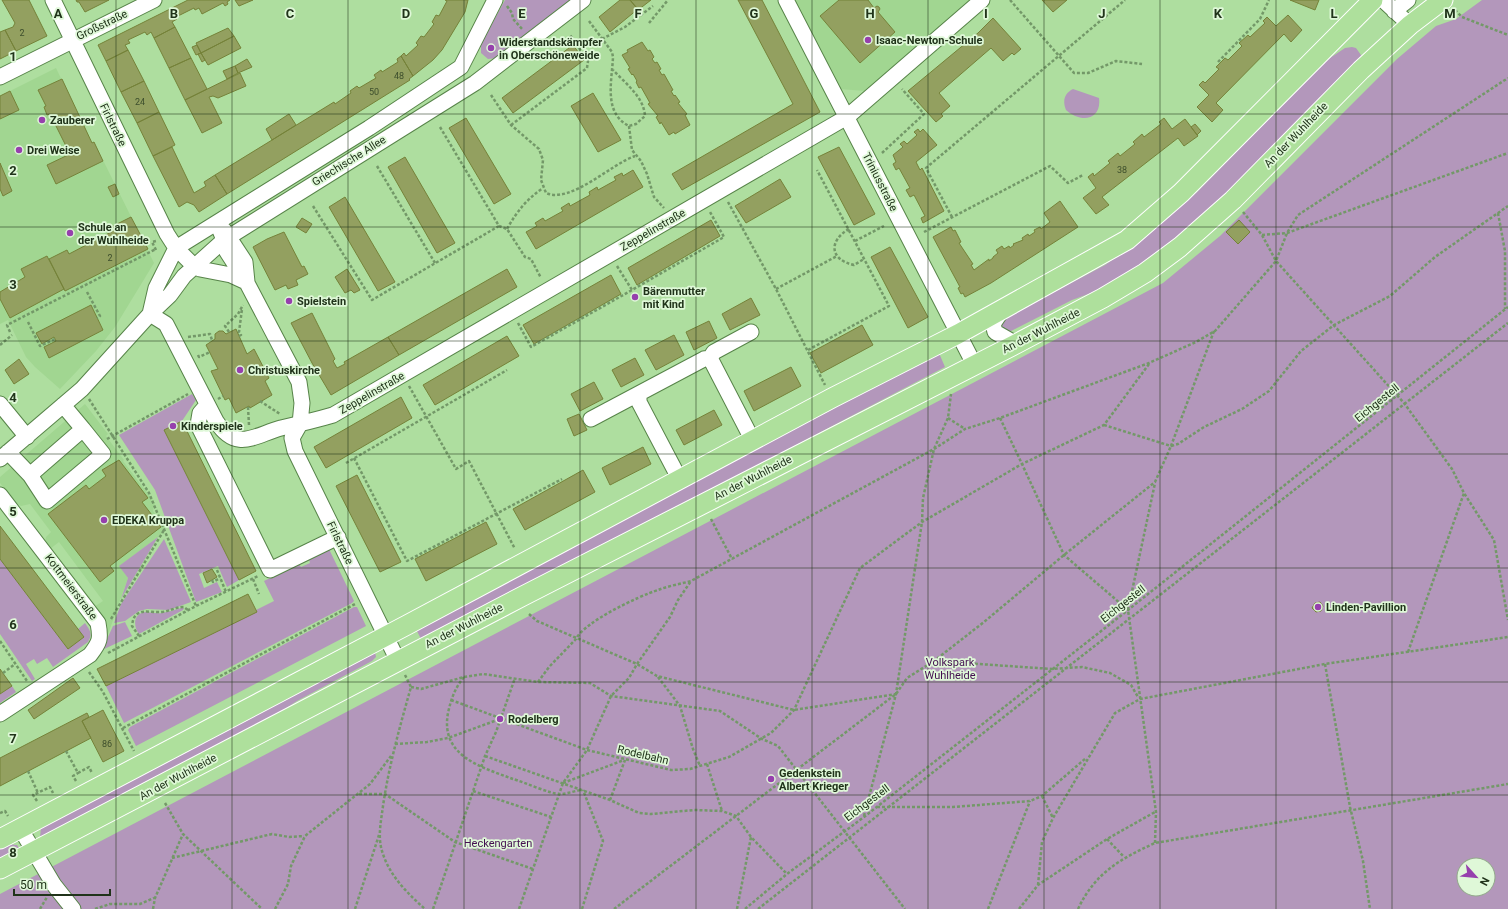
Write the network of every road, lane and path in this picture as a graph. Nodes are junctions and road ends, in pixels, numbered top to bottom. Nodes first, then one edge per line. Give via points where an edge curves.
1 (53, 0) edge
2 (154, 0) edge
3 (583, 0) edge
4 (668, 0) edge
5 (786, 0) edge
6 (982, 0) edge
7 (1010, 0) edge
8 (1125, 0) edge
9 (1269, 0) edge
10 (1373, 0) edge
11 (1383, 0) edge
12 (1408, 0) edge
13 (499, 1) edge
14 (1449, 5) edge
15 (653, 6) dead end
16 (1394, 11) junction
17 (589, 21) dead end
18 (649, 23) dead end
19 (1410, 25) junction
20 (570, 35) dead end
21 (1508, 35) edge
22 (602, 38) junction
23 (72, 40) junction
24 (532, 40) junction
25 (1058, 55) junction
26 (1218, 62) dead end
27 (1142, 64) dead end
28 (461, 67) junction
29 (613, 70) junction
30 (0, 76) edge
31 (1508, 78) edge
32 (475, 82) junction
33 (902, 89) dead end
34 (491, 95) dead end
35 (847, 117) junction
36 (511, 125) junction
37 (629, 126) junction
38 (440, 127) dead end
39 (882, 153) dead end
40 (1508, 153) edge
41 (635, 156) junction
42 (377, 166) dead end
43 (817, 170) dead end
44 (1083, 175) dead end
45 (543, 188) junction
46 (1233, 200) junction
47 (728, 202) dead end
48 (313, 206) dead end
49 (1508, 206) edge
50 (664, 208) dead end
51 (710, 212) dead end
52 (1498, 214) junction
53 (952, 217) junction
54 (217, 223) junction
55 (499, 226) junction
56 (884, 226) dead end
57 (507, 228) junction
58 (849, 229) junction
59 (924, 232) dead end
60 (1287, 233) junction
61 (1262, 235) junction
62 (227, 238) junction
63 (855, 241) junction
64 (176, 248) junction
65 (156, 249) dead end
66 (837, 256) junction
67 (864, 259) junction
68 (1276, 261) junction
69 (435, 263) junction
70 (194, 266) junction
71 (618, 266) dead end
72 (541, 278) dead end
73 (247, 283) junction
74 (776, 288) junction
75 (632, 290) junction
76 (87, 292) dead end
77 (245, 302) dead end
78 (242, 308) junction
79 (1507, 308) edge
80 (1003, 309) junction
81 (150, 314) junction
82 (97, 318) dead end
83 (28, 322) dead end
84 (518, 323) dead end
85 (1508, 323) edge
86 (1334, 325) junction
87 (1215, 330) junction
88 (10, 332) dead end
89 (229, 332) dead end
90 (751, 332) dead end
91 (958, 334) junction
92 (12, 335) dead end
93 (183, 336) dead end
94 (239, 336) dead end
95 (189, 337) junction
96 (55, 339) dead end
97 (212, 340) dead end
98 (192, 344) dead end
99 (1016, 344) junction
100 (0, 345) edge
101 (196, 350) dead end
102 (808, 350) junction
103 (210, 352) dead end
104 (710, 358) junction
105 (1149, 363) junction
106 (974, 364) junction
107 (277, 369) dead end
108 (508, 370) dead end
109 (267, 374) dead end
110 (825, 385) dead end
111 (409, 386) dead end
112 (829, 387) dead end
113 (82, 389) junction
114 (822, 390) dead end
115 (193, 391) dead end
116 (951, 393) dead end
117 (639, 394) junction
118 (1397, 397) junction
119 (217, 400) junction
120 (260, 401) dead end
121 (1404, 403) junction
122 (0, 404) edge
123 (63, 405) junction
124 (248, 407) dead end
125 (281, 414) dead end
126 (426, 417) junction
127 (948, 418) junction
128 (1000, 418) junction
129 (591, 419) dead end
130 (300, 424) junction
131 (1104, 425) junction
132 (249, 426) dead end
133 (83, 429) junction
134 (965, 429) junction
135 (112, 435) junction
136 (27, 437) junction
137 (753, 440) junction
138 (1171, 446) junction
139 (934, 449) junction
140 (4, 455) edge
141 (354, 458) junction
142 (346, 463) dead end
143 (1022, 464) junction
144 (30, 475) junction
145 (562, 479) dead end
146 (680, 480) junction
147 (1155, 482) junction
148 (1464, 493) junction
149 (0, 495) edge
150 (497, 514) junction
151 (711, 519) dead end
152 (922, 522) junction
153 (164, 530) junction
154 (338, 537) junction
155 (515, 549) dead end
156 (1064, 555) junction
157 (732, 559) junction
158 (217, 570) dead end
159 (270, 570) junction
160 (220, 578) junction
161 (252, 579) junction
162 (212, 580) dead end
163 (691, 581) junction
164 (226, 592) junction
165 (259, 594) dead end
166 (357, 603) dead end
167 (196, 606) junction
168 (188, 610) junction
169 (1128, 610) junction
170 (529, 614) dead end
171 (1128, 620) junction
172 (1508, 620) edge
173 (139, 636) junction
174 (386, 636) junction
175 (101, 637) junction
176 (1508, 637) edge
177 (576, 639) junction
178 (0, 641) edge
179 (1408, 652) junction
180 (85, 658) junction
181 (398, 661) junction
182 (934, 661) junction
183 (15, 664) junction
184 (637, 664) junction
185 (1326, 664) junction
186 (1052, 669) junction
187 (1067, 669) junction
188 (3, 673) dead end
189 (657, 676) junction
190 (464, 677) junction
191 (515, 678) junction
192 (538, 682) junction
193 (34, 692) junction
194 (896, 694) junction
195 (611, 696) junction
196 (1140, 699) junction
197 (451, 700) junction
198 (680, 706) junction
199 (794, 710) junction
200 (0, 714) edge
201 (500, 719) junction
202 (123, 728) junction
203 (448, 738) junction
204 (762, 739) junction
205 (394, 744) junction
206 (587, 750) junction
207 (66, 751) dead end
208 (134, 751) dead end
209 (391, 756) junction
210 (485, 756) junction
211 (1089, 756) junction
212 (625, 759) junction
213 (707, 764) junction
214 (700, 766) junction
215 (481, 768) junction
216 (795, 770) junction
217 (28, 771) dead end
218 (92, 772) dead end
219 (78, 773) junction
220 (76, 781) dead end
221 (562, 783) junction
222 (1508, 784) edge
223 (473, 790) junction
224 (582, 790) junction
225 (38, 793) junction
226 (53, 793) dead end
227 (358, 794) junction
228 (385, 794) junction
229 (559, 794) junction
230 (1042, 796) junction
231 (610, 800) junction
232 (37, 801) dead end
233 (1030, 801) junction
234 (165, 803) dead end
235 (876, 807) junction
236 (890, 807) junction
237 (722, 811) junction
238 (1352, 811) junction
239 (1156, 812) junction
240 (0, 813) edge
241 (736, 816) junction
242 (864, 817) junction
243 (551, 818) junction
244 (1053, 818) junction
245 (14, 822) junction
246 (844, 831) junction
247 (182, 834) junction
248 (379, 835) junction
249 (305, 836) junction
250 (849, 836) junction
251 (751, 837) junction
252 (0, 839) edge
253 (1107, 839) junction
254 (455, 842) junction
255 (1155, 844) junction
256 (200, 850) junction
257 (34, 852) junction
258 (1124, 857) junction
259 (172, 858) junction
260 (0, 869) edge
261 (533, 869) junction
262 (787, 874) junction
263 (1038, 885) junction
264 (155, 898) junction
265 (73, 909) edge
266 (95, 909) edge
267 (153, 909) edge
268 (262, 909) edge
269 (275, 909) edge
270 (355, 909) edge
271 (425, 909) edge
272 (433, 909) edge
273 (519, 909) edge
274 (582, 909) edge
275 (614, 909) edge
276 (738, 909) edge
277 (745, 909) edge
278 (758, 909) edge
279 (905, 909) edge
280 (988, 909) edge
281 (1019, 909) edge
282 (1078, 909) edge
283 (1370, 909) edge

1 - 23 street, Firlstraße
2 - 23 street, Großstraße
3 - 24 street, Griechische Allee
4 - 18 path
5 - 35 street, Triniusstraße
6 - 35 street, Zeppelinstraße
7 - 25 path
8 - 25 path
9 - 26 path via 1260,19
10 - 80 main road via 1192,182 1127,240
11 - 16 street
12 - 16 street
13 - 24 path via 509,8 513,19
13 - 28 street, Griechische Allee
14 - 19 main road, An der Wuhlheide
14 - 21 path via 1462,17
15 - 22 path via 625,27
16 - 19 street
17 - 22 path
19 - 46 main road, An der Wuhlheide via 1361,70
20 - 36 path via 588,61 587,68
22 - 29 path via 612,52
23 - 30 street, Großstraße
23 - 64 street, Firlstraße
24 - 32 street, Griechische Allee
25 - 27 path via 1074,73 1088,73 1116,61
25 - 53 path via 926,168
28 - 32 street
28 - 54 street, Griechische Allee
29 - 37 path via 610,95 612,106 620,120
29 - 37 path via 630,87 645,110 643,119
31 - 60 path via 1307,208 1298,215
32 - 62 street, Griechische Allee
33 - 39 path via 924,114
34 - 36 path
35 - 91 street, Triniusstraße
35 - 130 street, Zeppelinstraße via 341,411
36 - 45 path via 539,149 543,160
37 - 41 path via 630,144
38 - 55 path
40 - 60 path
41 - 45 path via 568,193 552,196
41 - 50 path via 641,160 654,197
42 - 69 path
43 - 58 path
44 - 53 path via 1068,182 1050,166
45 - 57 path via 519,209
46 - 61 path
46 - 99 main road, An der Wuhlheide via 1180,247 1145,273
47 - 74 path
48 - 69 path via 372,300
49 - 52 path
51 - 75 path via 724,237
52 - 79 path via 1505,250
52 - 86 path via 1435,257 1390,296
53 - 59 path
54 - 62 street, Firlstraße
54 - 64 street
55 - 57 path
55 - 69 path
56 - 63 path
57 - 72 path via 525,257 531,259
58 - 63 path
58 - 66 path via 836,241
60 - 61 path
60 - 68 path
61 - 68 path
62 - 70 street
62 - 73 street, Firlstraße via 227,252
63 - 67 path
64 - 70 street, Firlstraße
64 - 81 street via 156,288
65 - 88 path via 7,325
66 - 67 path via 841,261 854,265
66 - 74 path
67 - 102 path via 889,306
68 - 86 path
68 - 87 path
70 - 73 street via 232,275
70 - 81 street
71 - 75 path
73 - 130 street, Firlstraße via 299,382 302,402
74 - 102 path
75 - 84 path via 531,347
76 - 82 path via 100,316
77 - 78 path
78 - 89 path via 225,326
78 - 94 path
79 - 118 path, Eichgestell
80 - 91 main road
80 - 99 street via 993,324 995,332
81 - 113 street
81 - 119 street via 166,324
83 - 96 path via 40,346
85 - 121 path
86 - 118 path
86 - 138 path via 1301,351 1269,391 1242,410 1204,427
87 - 105 path via 1196,342
87 - 138 path
90 - 104 street via 714,352
91 - 106 street, Triniusstraße
91 - 137 main road
92 - 100 path
93 - 95 path
95 - 97 path via 210,334
95 - 98 path
99 - 106 main road, An der Wuhlheide
101 - 103 path via 199,357
102 - 110 path
104 - 117 street
104 - 137 street
105 - 128 path
105 - 131 path
106 - 181 main road, An der Wuhlheide
107 - 109 path
108 - 126 path
111 - 126 path
112 - 114 path
113 - 123 street
113 - 135 path
115 - 135 path
116 - 127 path
117 - 129 street
117 - 146 street via 639,402
118 - 121 path
118 - 169 path, Eichgestell
119 - 130 street via 222,431 240,439 250,440
119 - 159 street via 200,413 198,425
120 - 125 path
121 - 148 path via 1452,469
121 - 171 path
122 - 136 street
123 - 133 street
123 - 136 street
124 - 132 path
126 - 141 path
126 - 150 path via 456,469 469,461
127 - 134 path
127 - 139 path
128 - 134 path
128 - 143 path
130 - 154 street, Firlstraße via 292,438 295,451
131 - 138 path
131 - 143 path
133 - 144 street
133 - 144 street via 103,454 47,501
134 - 139 path
135 - 153 path via 149,493
136 - 140 street
137 - 146 main road
138 - 147 path
139 - 152 path via 923,498
139 - 157 path
140 - 144 street
141 - 142 path
141 - 150 path via 407,561
143 - 152 path
143 - 156 path
145 - 150 path
146 - 174 main road
147 - 156 path
147 - 169 path
148 - 172 path via 1494,540
148 - 179 path
149 - 175 street, Kottmeierstraße via 98,623
150 - 155 path
151 - 157 path
152 - 194 path
152 - 199 path via 860,568
153 - 167 path
153 - 175 path
154 - 159 street
154 - 174 street, Firlstraße
156 - 169 path
156 - 182 path
157 - 163 path
158 - 160 path
159 - 161 path
160 - 162 path via 213,582
160 - 164 path
161 - 164 path
161 - 165 path
163 - 177 path via 658,589 627,603 594,622 578,634
163 - 184 path via 670,617
164 - 167 path
166 - 202 path
167 - 168 path
168 - 173 path
168 - 173 path via 184,607 162,612 141,612 136,615 132,626
169 - 171 path
169 - 186 path, Eichgestell
170 - 177 path via 537,621
171 - 187 path
171 - 196 path
173 - 180 path via 105,654
174 - 181 street, Firlstraße
174 - 245 main road
175 - 180 street via 97,646
176 - 179 path
177 - 184 path
177 - 192 path via 549,666
178 - 183 path
179 - 185 path
180 - 193 street
180 - 202 path
181 - 257 main road, An der Wuhlheide
182 - 186 path
182 - 194 path via 907,678
183 - 188 path
183 - 193 path
184 - 189 path
184 - 195 path via 630,678
185 - 196 path
185 - 238 path
186 - 187 path
186 - 235 path, Eichgestell
187 - 196 path via 1082,667 1110,673 1131,685
187 - 236 path
189 - 198 path
189 - 199 path
190 - 191 path via 483,674
190 - 197 path
190 - 205 path via 421,689 411,687
191 - 192 path
191 - 201 path
192 - 195 path via 590,683
193 - 200 street
194 - 199 path
194 - 216 path
194 - 242 path
195 - 198 path
195 - 206 path
196 - 211 path via 1115,713
196 - 239 path
197 - 201 path, Rodelbahn
197 - 203 path via 446,730
198 - 204 path via 720,711
198 - 214 path
199 - 204 path, Rodelbahn
201 - 203 path
201 - 206 path, Rodelbahn
201 - 210 path
202 - 208 path
203 - 205 path
203 - 215 path via 456,750
204 - 213 path, Rodelbahn via 729,757
204 - 216 path via 778,746
205 - 209 path
206 - 212 path, Rodelbahn
206 - 221 path
207 - 219 path
209 - 227 path via 370,784
209 - 228 path
210 - 215 path
210 - 221 path
211 - 230 path
211 - 244 path
212 - 214 path, Rodelbahn via 671,770
212 - 221 path
212 - 231 path
213 - 214 path, Rodelbahn
213 - 237 path
215 - 223 path
215 - 229 path
216 - 241 path
216 - 246 path
217 - 225 path
218 - 219 path via 89,768
219 - 220 path via 73,776
221 - 224 path
221 - 229 path
222 - 238 path
223 - 243 path
223 - 254 path
224 - 229 path
224 - 231 path
224 - 274 path via 603,841
225 - 226 path via 50,787
225 - 232 path via 34,795
227 - 228 path
227 - 249 path
228 - 248 path
228 - 254 path
229 - 243 path
230 - 233 path
230 - 244 path
231 - 237 path via 639,813
233 - 236 path
233 - 280 path
234 - 247 path
235 - 236 path
235 - 242 path, Eichgestell
236 - 250 path
237 - 241 path
238 - 255 path
238 - 283 path
239 - 253 path
239 - 255 path
240 - 245 path via 5,811
241 - 251 path
241 - 275 path
242 - 246 path, Eichgestell
243 - 261 path
244 - 263 path via 1042,842
245 - 252 main road
245 - 257 street
246 - 250 path
246 - 262 path, Eichgestell
247 - 256 path
247 - 259 path
248 - 270 path
248 - 271 path via 382,854 389,869
249 - 256 path via 272,834
249 - 269 path via 298,846 288,884
250 - 278 path
250 - 279 path
251 - 262 path
251 - 276 path
253 - 258 path
253 - 263 path
254 - 261 path
254 - 272 path
255 - 258 path
256 - 259 path
256 - 268 path
257 - 260 main road, An der Wuhlheide
257 - 265 street via 54,885
258 - 282 path via 1105,870 1085,894
259 - 264 path
261 - 273 path
262 - 277 path, Eichgestell
263 - 281 path
264 - 266 path via 140,904 110,904
264 - 267 path

